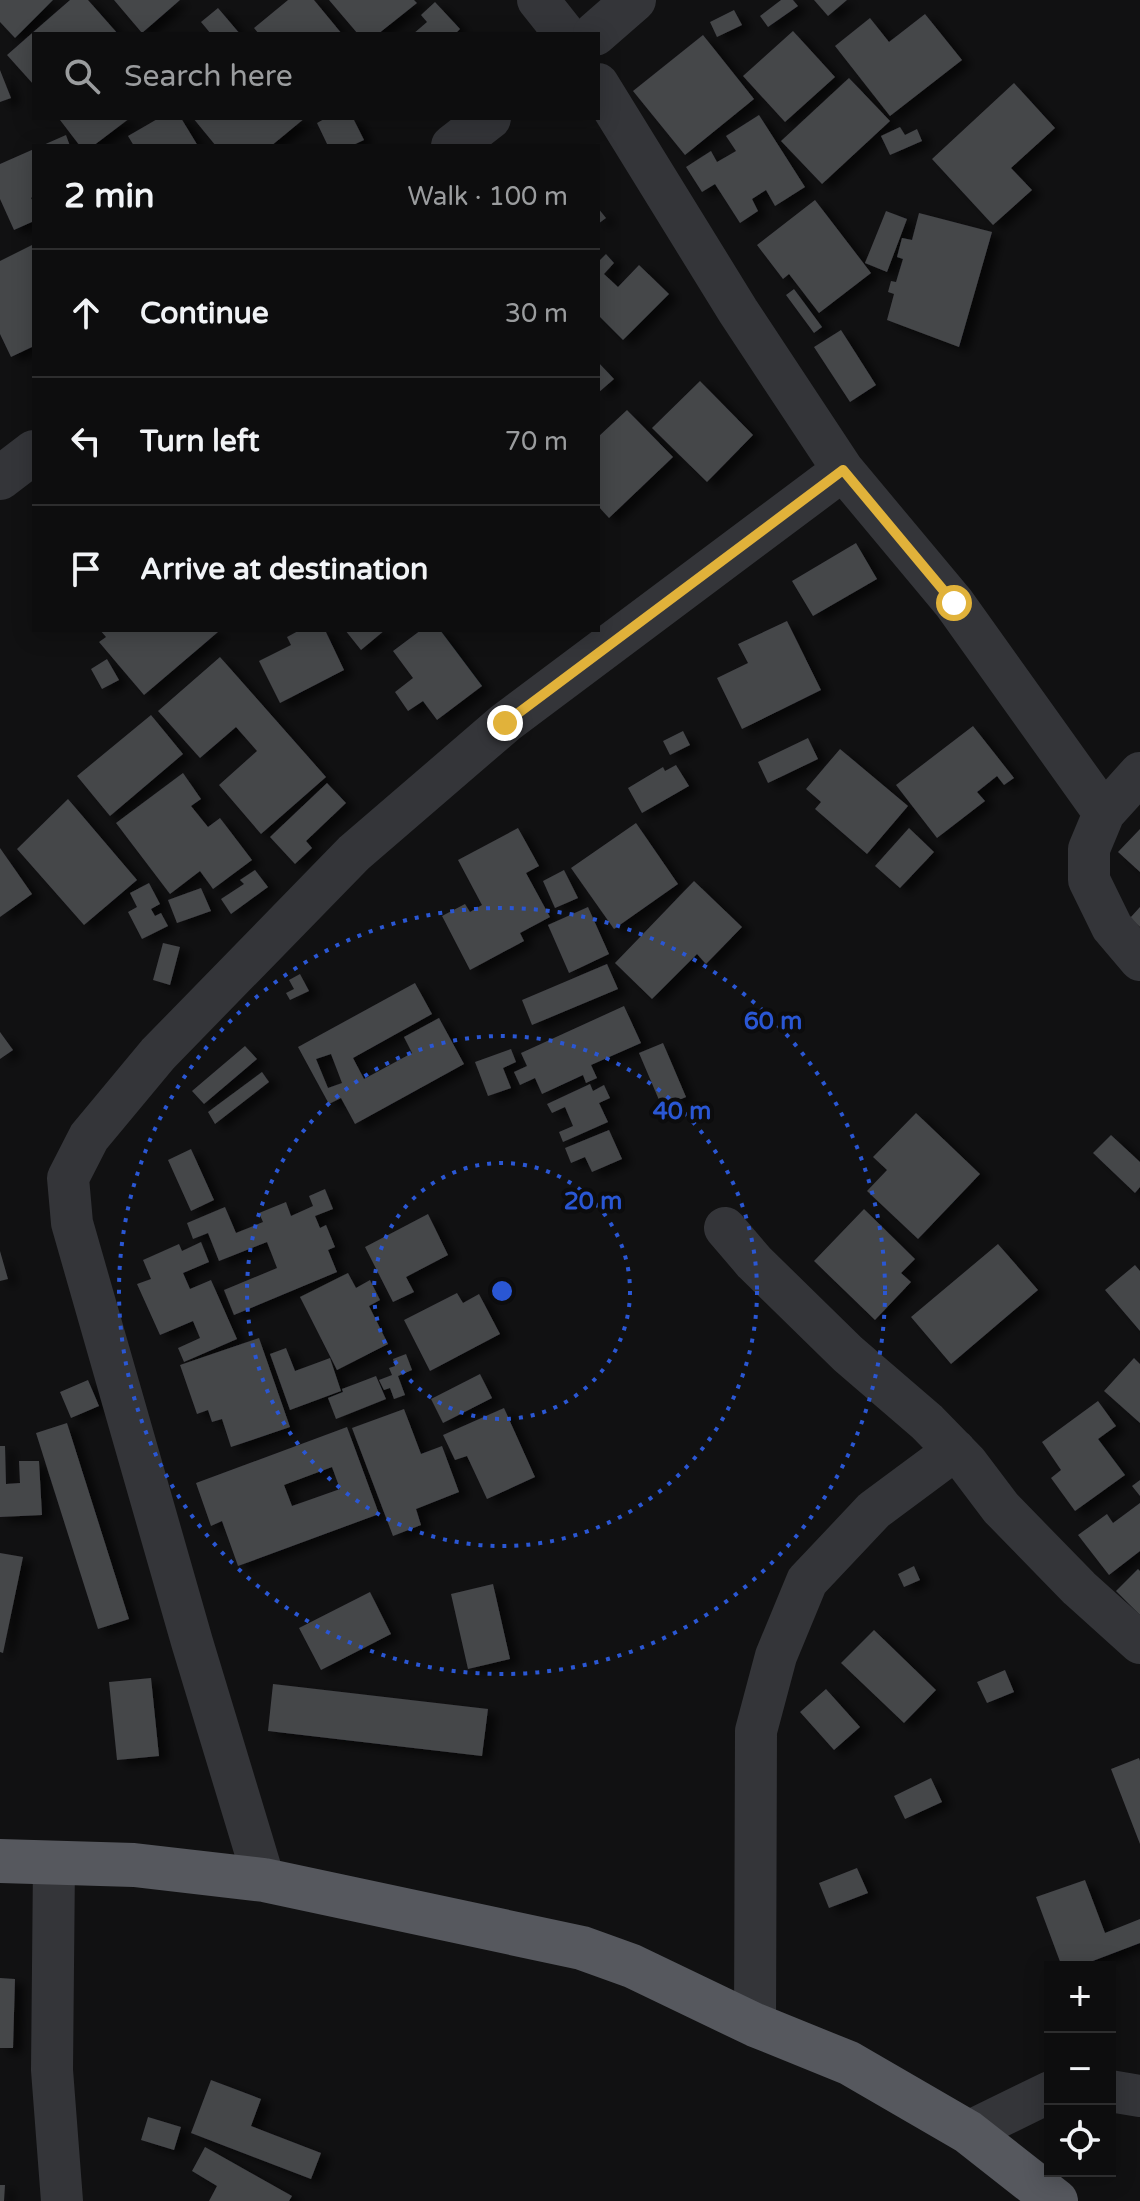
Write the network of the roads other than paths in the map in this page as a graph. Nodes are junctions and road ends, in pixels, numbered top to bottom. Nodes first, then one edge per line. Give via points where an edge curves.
1 (538, 0) edge
2 (634, 0) edge
3 (563, 32) edge
4 (597, 32) edge
5 (600, 87) edge
6 (486, 120) edge
7 (456, 144) edge
8 (32, 454) edge
9 (843, 470) junction
10 (0, 478) edge
11 (1140, 773) edge
12 (1104, 813) junction
13 (1140, 960) edge
14 (725, 1228) dead end
15 (955, 1450) junction
16 (1140, 1643) edge
17 (0, 1861) edge
18 (54, 1863) junction
19 (264, 1880) junction
20 (755, 2025) junction
21 (1116, 2092) edge
22 (1044, 2095) edge
23 (1140, 2096) edge
24 (968, 2132) junction
25 (62, 2201) edge
26 (1056, 2201) edge

1 - 3 street
2 - 4 street
5 - 9 street
6 - 7 street
8 - 10 street
9 - 12 street via 954,603
9 - 19 street via 505,723 354,853 158,1054 89,1137 68,1178 72,1223
11 - 12 street
12 - 13 street via 1089,849 1089,880 1112,927
14 - 15 street via 848,1354
15 - 16 street via 1001,1508
15 - 20 street via 874,1510 807,1581 776,1656 756,1731
17 - 18 highway
18 - 19 highway via 134,1865
18 - 25 street via 52,2070
19 - 20 highway via 582,1948
20 - 24 highway via 849,2063
21 - 23 street
22 - 24 street
24 - 26 highway

